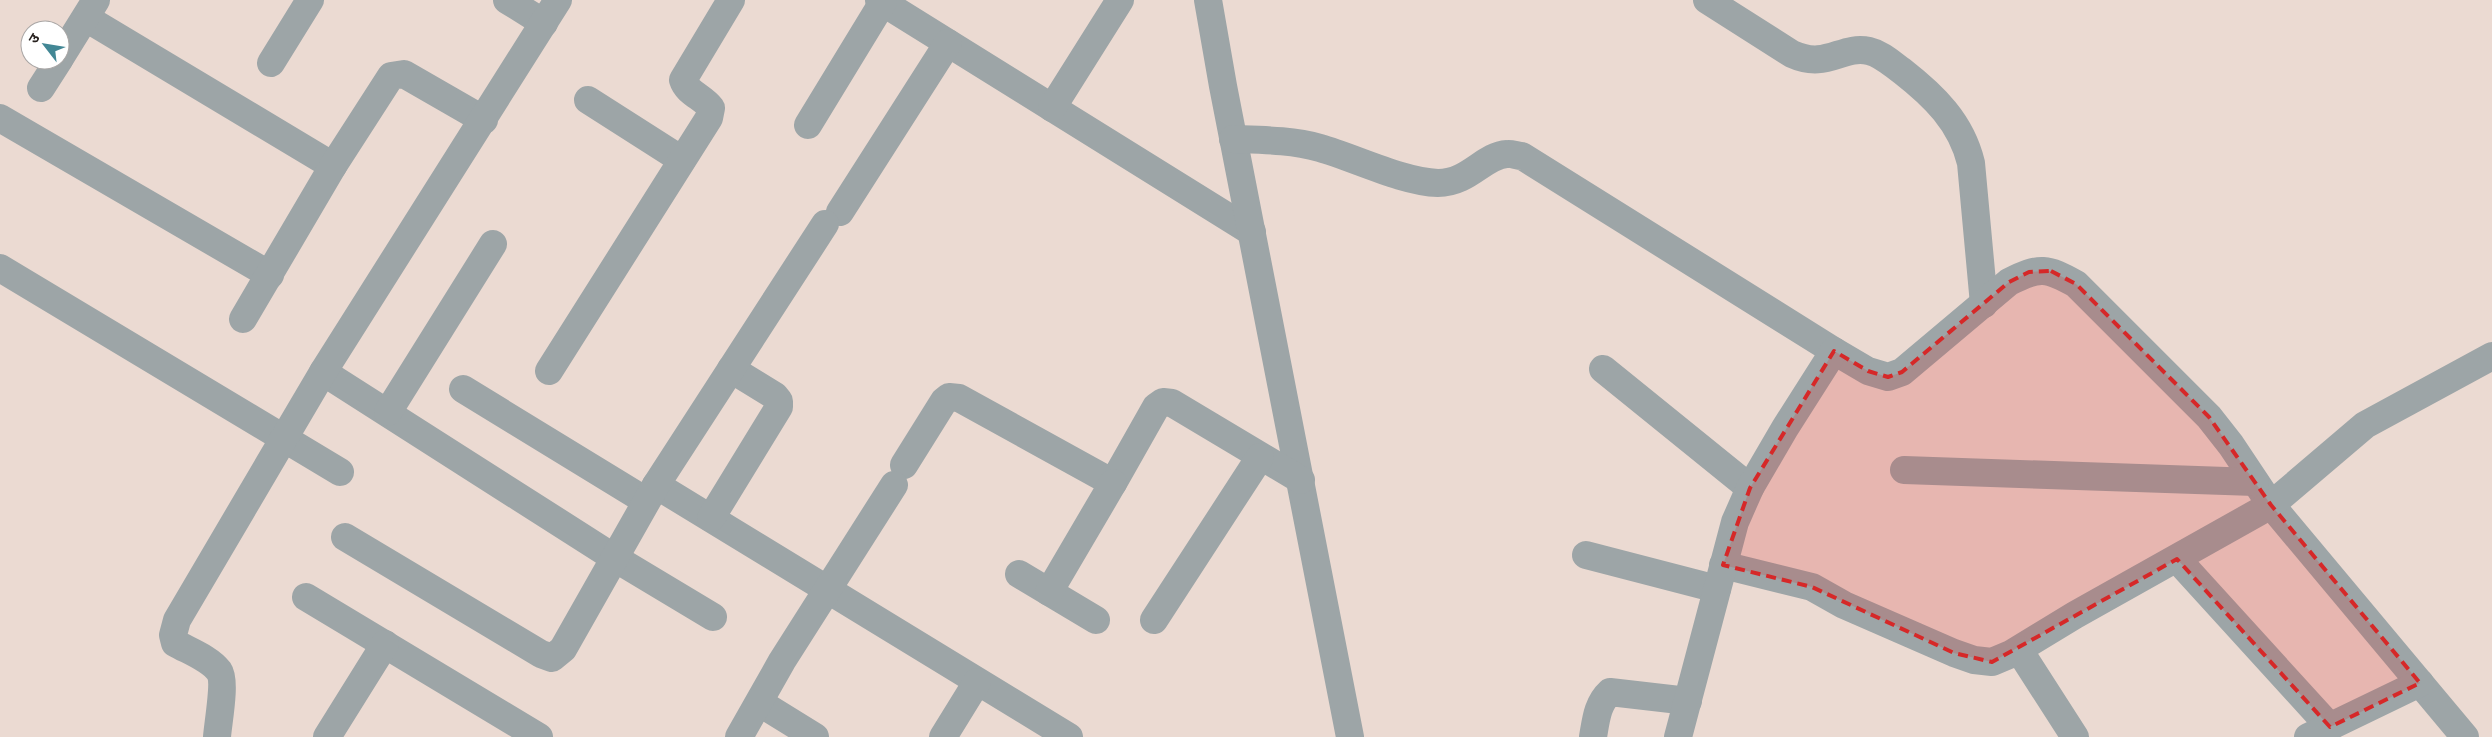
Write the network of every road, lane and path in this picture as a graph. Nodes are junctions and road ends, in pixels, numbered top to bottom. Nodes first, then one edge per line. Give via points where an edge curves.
1 (310, 0) edge
2 (506, 0) edge
3 (558, 0) edge
4 (731, 0) edge
5 (1120, 0) edge
6 (1208, 0) edge
7 (1707, 0) edge
8 (895, 5) edge
9 (91, 9) edge
10 (544, 23) junction
11 (70, 42) edge
12 (948, 43) junction
13 (271, 64) dead end
14 (52, 70) edge
15 (41, 88) dead end
16 (588, 100) dead end
17 (1052, 108) junction
18 (0, 118) edge
19 (484, 120) junction
20 (808, 125) dead end
21 (1233, 139) junction
22 (682, 160) junction
23 (333, 166) junction
24 (1252, 232) junction
25 (493, 244) dead end
26 (0, 268) edge
27 (270, 276) junction
28 (1984, 304) junction
29 (244, 319) dead end
30 (1834, 351) junction
31 (2492, 356) edge
32 (731, 369) junction
33 (1603, 369) dead end
34 (549, 371) dead end
35 (322, 372) junction
36 (464, 389) dead end
37 (388, 412) junction
38 (285, 438) junction
39 (1260, 457) junction
40 (1904, 470) dead end
41 (340, 472) dead end
42 (1301, 480) junction
43 (2255, 482) junction
44 (1113, 483) junction
45 (1750, 488) junction
46 (651, 493) junction
47 (2271, 505) junction
48 (711, 518) junction
49 (345, 536) dead end
50 (1586, 555) dead end
51 (613, 557) junction
52 (2177, 559) junction
53 (1019, 574) dead end
54 (1720, 577) junction
55 (829, 590) junction
56 (1049, 592) junction
57 (306, 596) dead end
58 (713, 617) dead end
59 (1096, 620) dead end
60 (1154, 620) dead end
61 (385, 644) junction
62 (2019, 650) junction
63 (977, 682) junction
64 (2420, 683) junction
65 (1688, 700) junction
66 (760, 703) junction
67 (2319, 732) edge
68 (217, 737) edge
69 (327, 737) edge
70 (539, 737) edge
71 (739, 737) edge
72 (815, 737) edge
73 (943, 737) edge
74 (1069, 737) edge
75 (1350, 737) edge
76 (1593, 737) edge
77 (1678, 737) edge
78 (2075, 737) edge
79 (2465, 737) edge

1 - 13 street
2 - 10 street
3 - 10 street
4 - 22 street via 683,80 685,87 706,100 711,108 709,118
5 - 17 street
6 - 21 street
7 - 28 street via 1805,60 1816,61 1868,51 1881,56 1930,93 1966,143 1971,163
8 - 12 street
8 - 20 street
9 - 11 street
9 - 23 street
10 - 19 street
12 - 17 street
12 - 32 street
14 - 15 street
16 - 22 street
17 - 24 street
18 - 27 street
19 - 23 street via 404,74 391,76
19 - 35 street
21 - 24 street
21 - 30 street via 1304,144 1436,183 1465,177 1506,154 1522,156
22 - 34 street
23 - 27 street
24 - 42 street
25 - 37 street
26 - 38 street
27 - 29 street
28 - 30 street via 1902,372 1888,377 1868,371
28 - 43 street via 2010,282 2029,272 2051,271 2076,284 2209,417
30 - 45 street
31 - 47 street via 2365,425
32 - 46 street
32 - 48 street via 775,396 779,407
33 - 45 street
35 - 37 street
35 - 38 street
36 - 46 street
37 - 51 street
38 - 41 street
38 - 68 street via 177,620 173,635 176,643 220,672 222,683
39 - 42 street
39 - 44 street via 1172,404 1163,402 1156,406
39 - 60 street
40 - 43 street
42 - 75 street
43 - 47 street
44 - 55 street via 959,398 949,396
44 - 56 street
45 - 54 street via 1735,522
46 - 48 street
46 - 51 street
47 - 52 street
47 - 64 street
48 - 55 street
49 - 51 street via 552,658 563,649
50 - 54 street
51 - 58 street
52 - 62 street
52 - 67 street
53 - 56 street
54 - 62 street via 1812,587 1844,605 1974,660 1992,662
54 - 65 street
55 - 63 street
55 - 66 street via 782,662
56 - 59 street
57 - 61 street
61 - 69 street
61 - 70 street
62 - 78 street
63 - 73 street
63 - 74 street
64 - 67 street
64 - 79 street
65 - 76 street via 1610,692 1602,699
65 - 77 street
66 - 71 street
66 - 72 street

